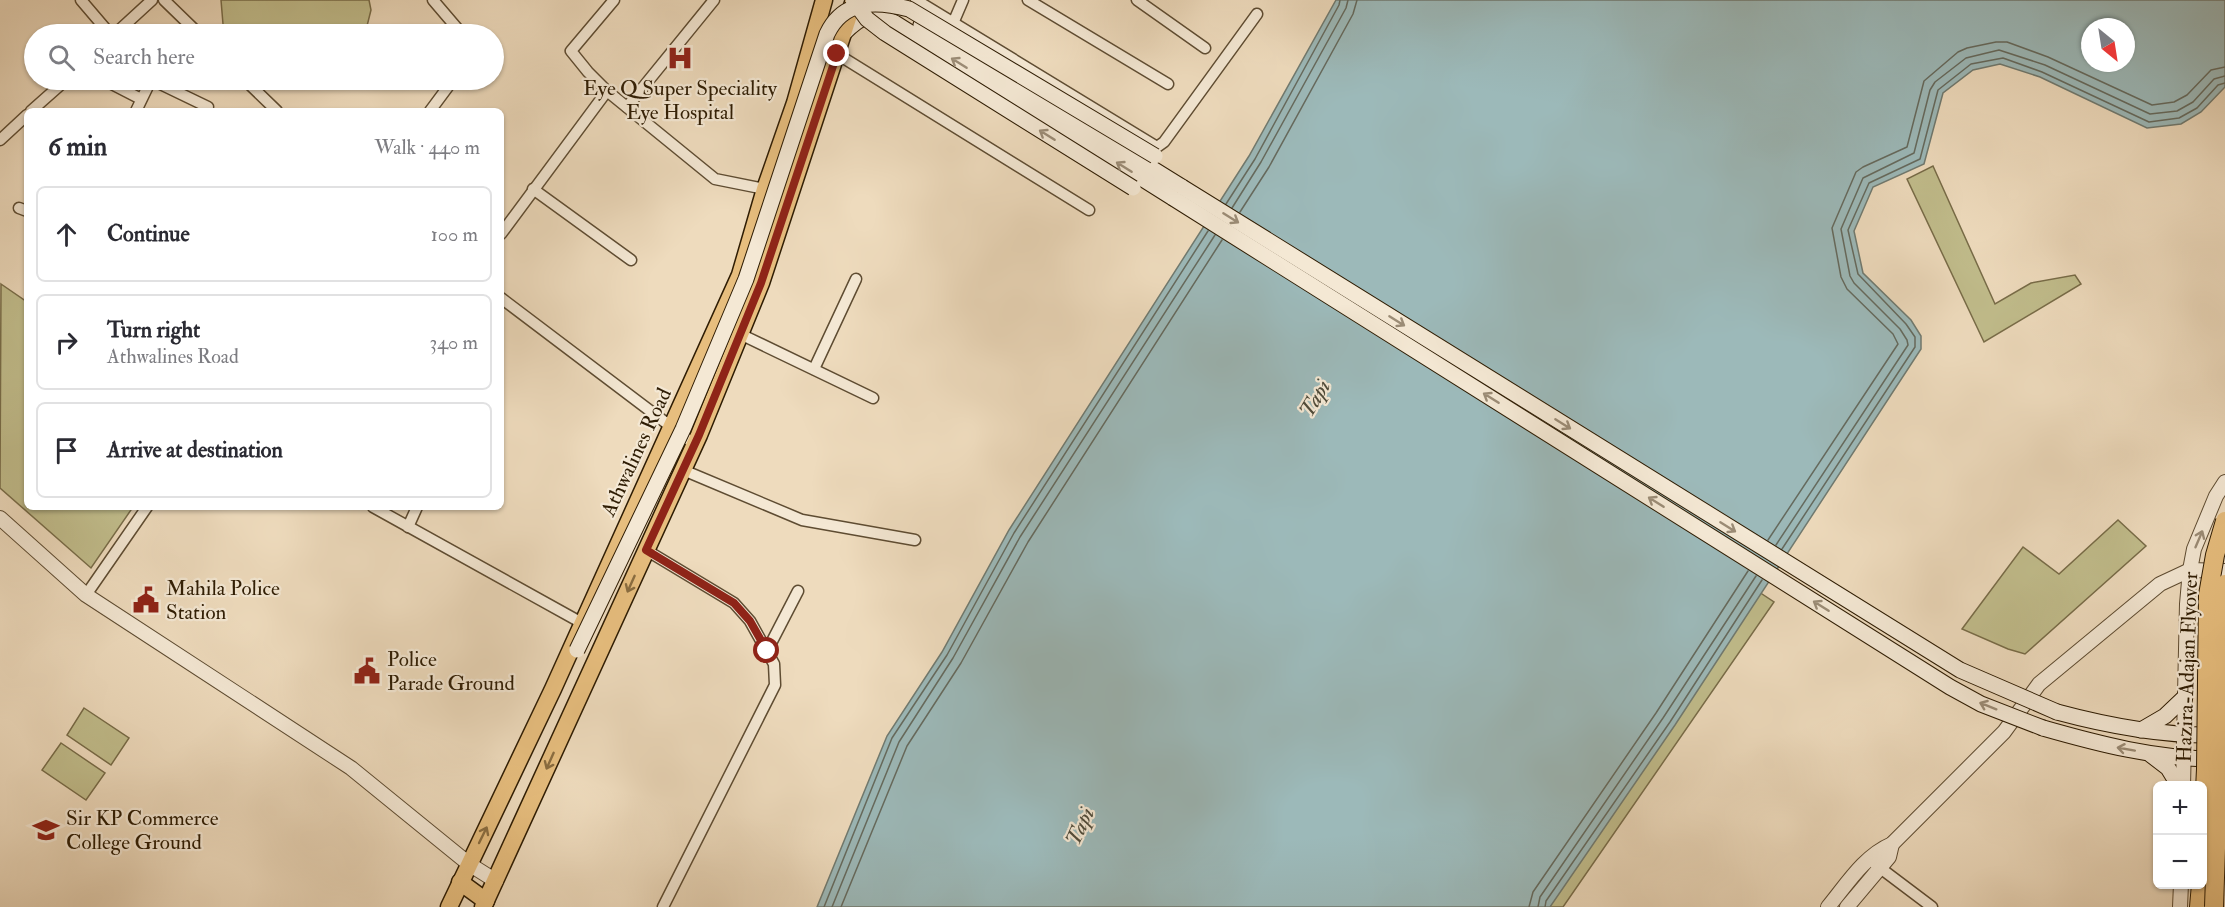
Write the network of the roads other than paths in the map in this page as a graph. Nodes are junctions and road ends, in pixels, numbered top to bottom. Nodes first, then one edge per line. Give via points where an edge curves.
1 (81, 0) edge
2 (152, 0) edge
3 (164, 0) edge
4 (433, 0) edge
5 (614, 0) edge
6 (714, 0) edge
7 (824, 0) edge
8 (854, 0) edge
9 (884, 0) edge
10 (916, 0) edge
11 (963, 0) edge
12 (1028, 0) edge
13 (1137, 0) edge
14 (1257, 14) dead end
15 (954, 21) junction
16 (101, 24) edge
17 (126, 24) edge
18 (189, 24) edge
19 (453, 24) edge
20 (844, 33) junction
21 (1205, 48) dead end
22 (837, 54) junction
23 (1168, 84) dead end
24 (55, 90) edge
25 (123, 90) edge
26 (146, 90) edge
27 (172, 90) edge
28 (255, 90) edge
29 (446, 90) edge
30 (608, 91) junction
31 (141, 99) junction
32 (208, 107) dead end
33 (627, 107) junction
34 (34, 108) edge
35 (137, 108) edge
36 (274, 108) edge
37 (432, 108) edge
38 (24, 118) edge
39 (783, 138) junction
40 (0, 140) edge
41 (807, 146) junction
42 (533, 189) junction
43 (765, 189) junction
44 (1176, 191) junction
45 (1089, 210) dead end
46 (504, 230) edge
47 (631, 260) dead end
48 (856, 279) dead end
49 (504, 300) edge
50 (740, 334) junction
51 (814, 369) junction
52 (873, 398) dead end
53 (673, 426) junction
54 (694, 444) junction
55 (683, 470) junction
56 (2225, 482) edge
57 (145, 510) edge
58 (378, 510) edge
59 (416, 510) edge
60 (0, 518) edge
61 (2225, 521) edge
62 (408, 527) junction
63 (915, 540) dead end
64 (646, 550) junction
65 (2190, 570) junction
66 (2225, 571) edge
67 (2225, 584) edge
68 (798, 591) dead end
69 (86, 595) junction
70 (582, 623) junction
71 (767, 651) junction
72 (553, 689) junction
73 (2185, 697) junction
74 (2141, 730) junction
75 (2184, 735) junction
76 (2225, 735) edge
77 (2149, 753) junction
78 (2184, 759) junction
79 (2225, 759) edge
80 (2177, 781) edge
81 (2182, 781) edge
82 (2203, 835) edge
83 (1892, 844) junction
84 (1868, 858) junction
85 (469, 864) junction
86 (1881, 868) junction
87 (496, 880) junction
88 (460, 882) junction
89 (2181, 889) edge
90 (2200, 889) edge
91 (485, 904) edge
92 (449, 907) edge
93 (663, 907) edge
94 (1828, 907) edge
95 (1847, 907) edge
96 (1932, 907) edge
97 (2180, 907) edge
98 (2199, 907) edge
99 (2214, 907) edge

1 - 16 street
2 - 17 street
3 - 18 street
4 - 19 street
5 - 30 street via 571,51
6 - 33 street
7 - 39 main road, Athwalines Road
8 - 20 main road
44 -> 8 main road, bridge via 1133,188 885,33 867,19
9 - 44 main road
10 - 15 street
11 - 15 street
12 - 23 street
13 - 21 street
14 - 15 street via 1157,147
20 - 22 main road
44 -> 20 main road via 882,16 865,16
22 - 41 main road
22 - 45 street
24 - 34 street
25 - 31 street
26 - 31 street
27 - 32 street
28 - 36 street
29 - 37 street
30 - 33 street
30 - 42 street
31 - 35 street
33 - 43 street via 715,179
38 - 40 street
39 - 41 main road
39 - 43 main road, Athwalines Road
41 - 50 main road
42 - 46 street
42 - 47 street
43 - 53 main road, Athwalines Road via 740,275
44 - 72 main road, bridge via 1155,156 909,9 892,2 869,1 851,5 838,15 827,33 747,279 683,429 577,650
44 -> 74 main road, bridge via 1959,670 2057,712
77 -> 44 main road, bridge via 2043,728 1981,704 1950,687
48 - 51 street
49 - 53 street
50 - 51 street
50 - 54 main road
51 - 52 street
53 - 54 street
53 - 70 main road, Athwalines Road
54 - 55 main road
55 - 63 street via 802,520
55 - 64 main road
65 -> 56 street via 2194,549
57 - 69 street
58 - 62 street
59 - 62 street
60 - 69 street
61 - 82 highway, Hazira-Adajan Flyover, bridge via 2208,595
62 - 70 street
64 - 71 street via 734,603
64 -> 87 main road
65 - 66 street
65 - 73 street
65 - 83 street via 2160,584 2039,684 2004,732
67 - 99 highway, Hazira-Adajan Flyover, bridge
68 - 71 street
69 - 85 street via 351,768
70 - 72 main road, Athwalines Road
71 - 93 street via 774,664 774,685
85 -> 72 main road, Athwalines Road
73 - 74 main road via 2165,716
73 - 75 street
74 - 75 main road
75 - 76 main road
75 - 78 street
77 - 78 main road
77 - 80 main road
78 - 79 main road
78 - 81 street
83 - 84 street
83 - 86 street
84 - 86 street
84 - 94 street
85 - 87 street
85 - 88 main road, Athwalines Road
86 - 95 street
86 - 96 street
87 - 91 main road
88 - 91 main road
88 - 92 main road, Athwalines Road
89 - 97 street
90 - 98 highway

